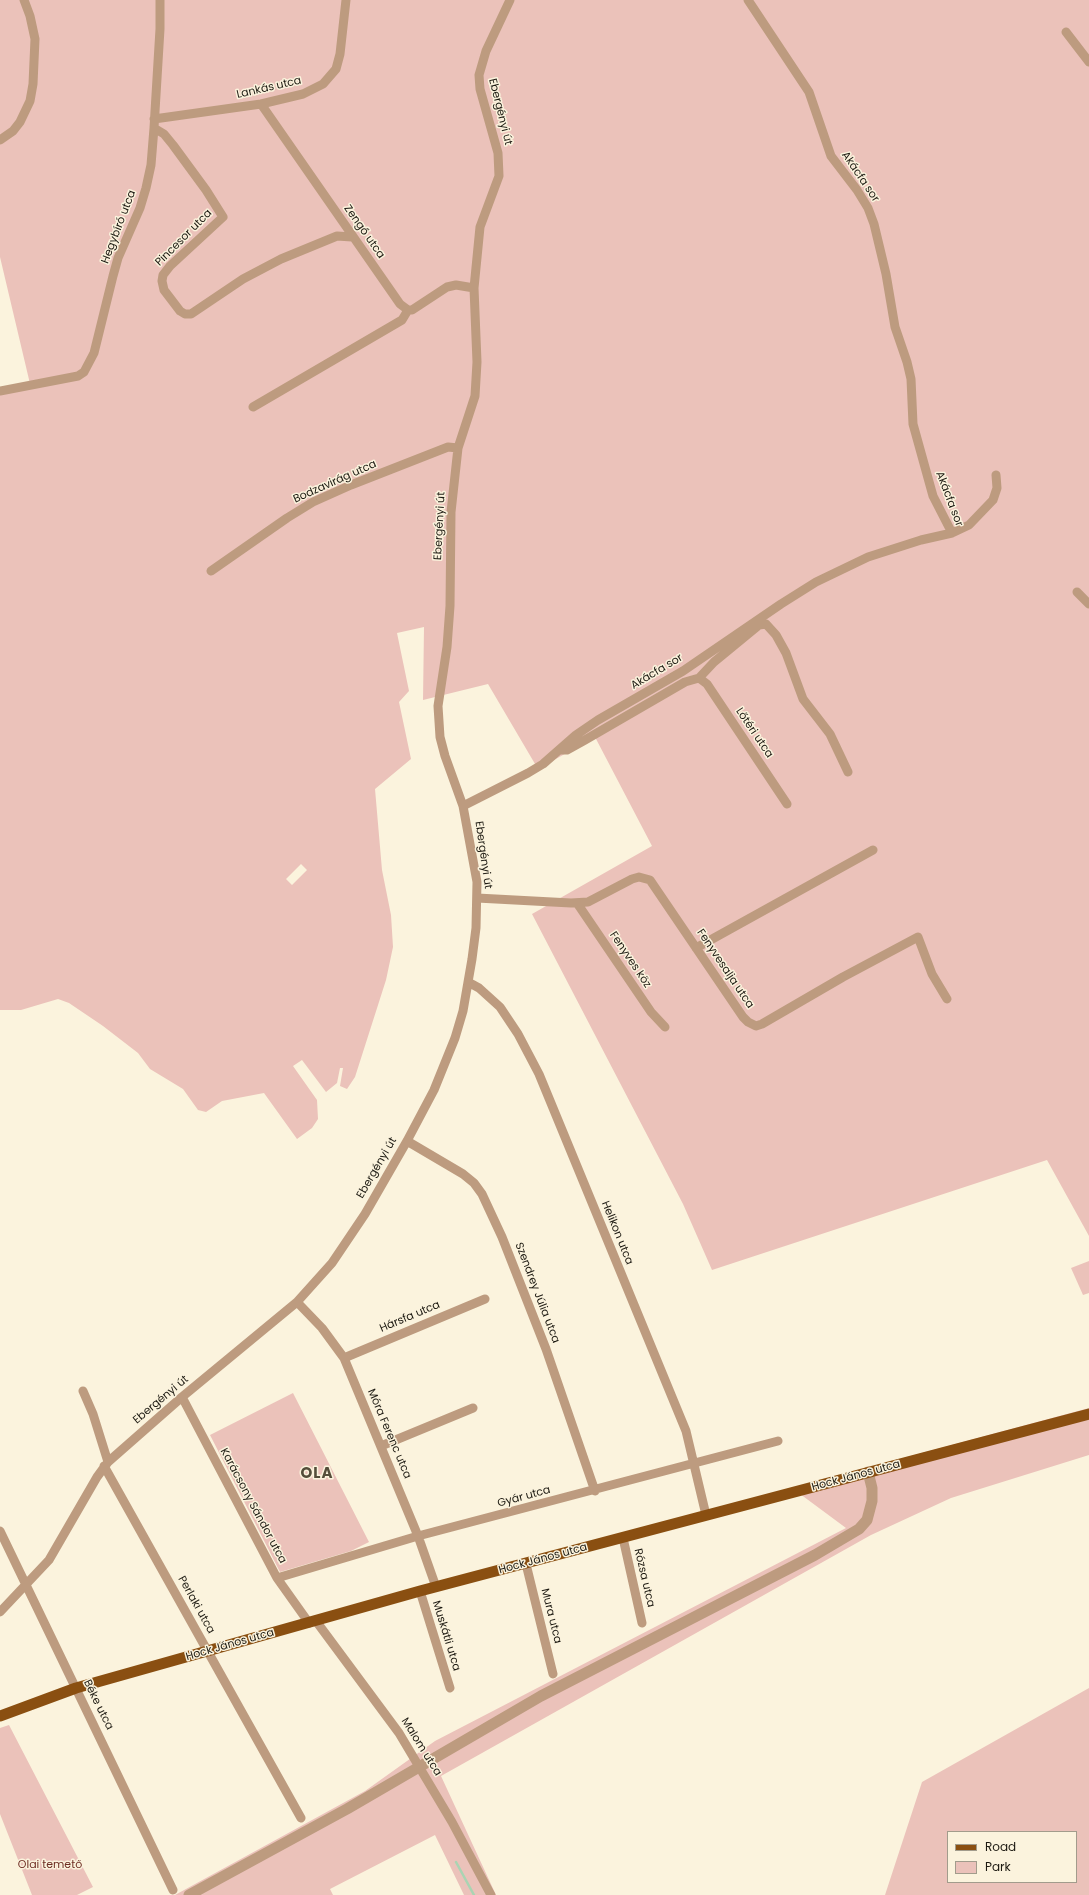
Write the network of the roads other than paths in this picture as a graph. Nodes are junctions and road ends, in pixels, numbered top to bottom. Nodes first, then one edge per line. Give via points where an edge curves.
1 (24, 0) edge
2 (160, 0) edge
3 (346, 0) edge
4 (510, 0) edge
5 (748, 0) edge
6 (1066, 32) dead end
7 (1089, 62) edge
8 (261, 104) junction
9 (154, 124) junction
10 (0, 140) edge
11 (352, 237) junction
12 (474, 288) junction
13 (408, 310) junction
14 (0, 390) edge
15 (253, 406) dead end
16 (458, 448) junction
17 (996, 475) dead end
18 (952, 533) junction
19 (211, 571) dead end
20 (1077, 592) dead end
21 (1089, 604) edge
22 (699, 678) junction
23 (558, 751) junction
24 (848, 772) dead end
25 (787, 804) dead end
26 (463, 806) junction
27 (872, 850) dead end
28 (477, 898) junction
29 (578, 903) junction
30 (696, 948) junction
31 (468, 982) junction
32 (947, 999) dead end
33 (665, 1028) dead end
34 (407, 1141) junction
35 (485, 1299) dead end
36 (297, 1302) junction
37 (344, 1358) junction
38 (82, 1391) dead end
39 (182, 1397) junction
40 (473, 1408) dead end
41 (1089, 1414) edge
42 (778, 1441) dead end
43 (381, 1446) junction
44 (106, 1464) junction
45 (694, 1465) junction
46 (868, 1472) junction
47 (595, 1491) junction
48 (706, 1515) junction
49 (0, 1531) edge
50 (418, 1536) junction
51 (623, 1538) junction
52 (526, 1564) junction
53 (277, 1578) junction
54 (26, 1585) junction
55 (436, 1588) junction
56 (420, 1592) junction
57 (0, 1612) edge
58 (312, 1622) junction
59 (642, 1623) dead end
60 (208, 1651) junction
61 (553, 1674) dead end
62 (76, 1688) junction
63 (450, 1688) dead end
64 (0, 1716) edge
65 (420, 1766) junction
66 (301, 1818) dead end
67 (173, 1890) dead end
68 (189, 1895) edge
69 (491, 1895) edge

1 - 10 street via 35,39 33,84 30,101 20,122 13,131
2 - 9 street, Hegybíró utca
3 - 8 street, Lankás utca via 340,54 336,69 330,77 308,92
4 - 12 street, Ebergényi út via 486,51 479,75 480,89 498,153 499,176 480,227
5 - 18 street, Akácfa sor via 809,92 832,156 868,208 886,274 895,327 910,374 913,424 933,496
6 - 7 street
8 - 9 street, Lankás utca
8 - 11 street, Zengő utca
9 - 11 street, Pincesor utca via 206,190 223,217 163,275 164,290 185,314 191,314 243,279 281,259 337,236
9 - 14 street, Hegybíró utca via 151,165 146,188 112,276 89,366 78,376
11 - 13 street, Zengő utca via 400,304
12 - 13 street via 456,285 447,287 423,305
12 - 16 street, Ebergényi út via 475,396
13 - 15 street via 402,320
16 - 19 street, Bodzavirág utca via 448,447 313,502
16 - 26 street, Ebergényi út via 452,512 449,620 438,721 445,756
17 - 18 street via 993,500 969,525
18 - 23 street, Akácfa sor via 868,556 822,579 683,671 598,720
20 - 21 street
22 - 23 street via 684,682 573,747
22 - 24 street via 719,657 759,625 766,624 786,653 802,700 830,734
22 - 25 street, Lőtéri utca via 707,684
23 - 26 street, Akácfa sor via 528,773
26 - 28 street, Ebergényi út via 474,860
27 - 30 street
28 - 29 street, Fenyvesalja utca
28 - 31 street, Ebergényi út via 476,928
29 - 30 street, Fenyvesalja utca via 595,900 632,878 645,878 655,885
29 - 33 street, Fenyves köz via 651,1012
30 - 32 street, Fenyvesalja utca via 743,1017 756,1026 918,937 932,974
31 - 34 street, Ebergényi út via 463,1011 445,1066
31 - 45 street, Helikon utca via 479,988 500,1007 539,1074 686,1431
34 - 36 street, Ebergényi út via 348,1240 332,1263
34 - 47 street, Szendrey Júlia utca via 463,1174 474,1183 484,1198 546,1349
35 - 37 street, Hársfa utca
36 - 37 street, Móra Ferenc utca via 322,1328
36 - 39 street, Ebergényi út
37 - 43 street, Móra Ferenc utca
38 - 44 street, Perlaki utca via 93,1414
39 - 44 street, Ebergényi út
39 - 53 street, Karácsony Sándor utca
40 - 43 street
41 - 46 main road, Hock János utca
42 - 45 street, Gyár utca
43 - 50 street, Móra Ferenc utca
44 - 54 street, Ebergényi út via 49,1560
44 - 60 street, Perlaki utca
45 - 47 street, Gyár utca
45 - 48 street, Helikon utca
46 - 48 main road, Hock János utca
46 - 65 street via 872,1488 870,1509 859,1529 815,1555 541,1696
47 - 50 street, Gyár utca
48 - 51 main road, Hock János utca
49 - 54 street, Béke utca
50 - 53 street, Gyár utca
50 - 55 street, Móra Ferenc utca
51 - 52 main road, Hock János utca
51 - 59 street, Rózsa utca
52 - 55 main road, Hock János utca
52 - 61 street, Mura utca
53 - 58 street, Karácsony Sándor utca
54 - 57 street, Ebergényi út
54 - 62 street, Béke utca
55 - 56 main road, Hock János utca
56 - 58 main road, Hock János utca
56 - 63 street, Muskátli utca
58 - 60 main road, Hock János utca
58 - 65 street, Malom utca via 399,1733
60 - 62 main road, Hock János utca
60 - 66 street, Perlaki utca
62 - 64 main road, Hock János utca
62 - 67 street, Béke utca
65 - 68 street via 296,1838
65 - 69 street, Malom utca

